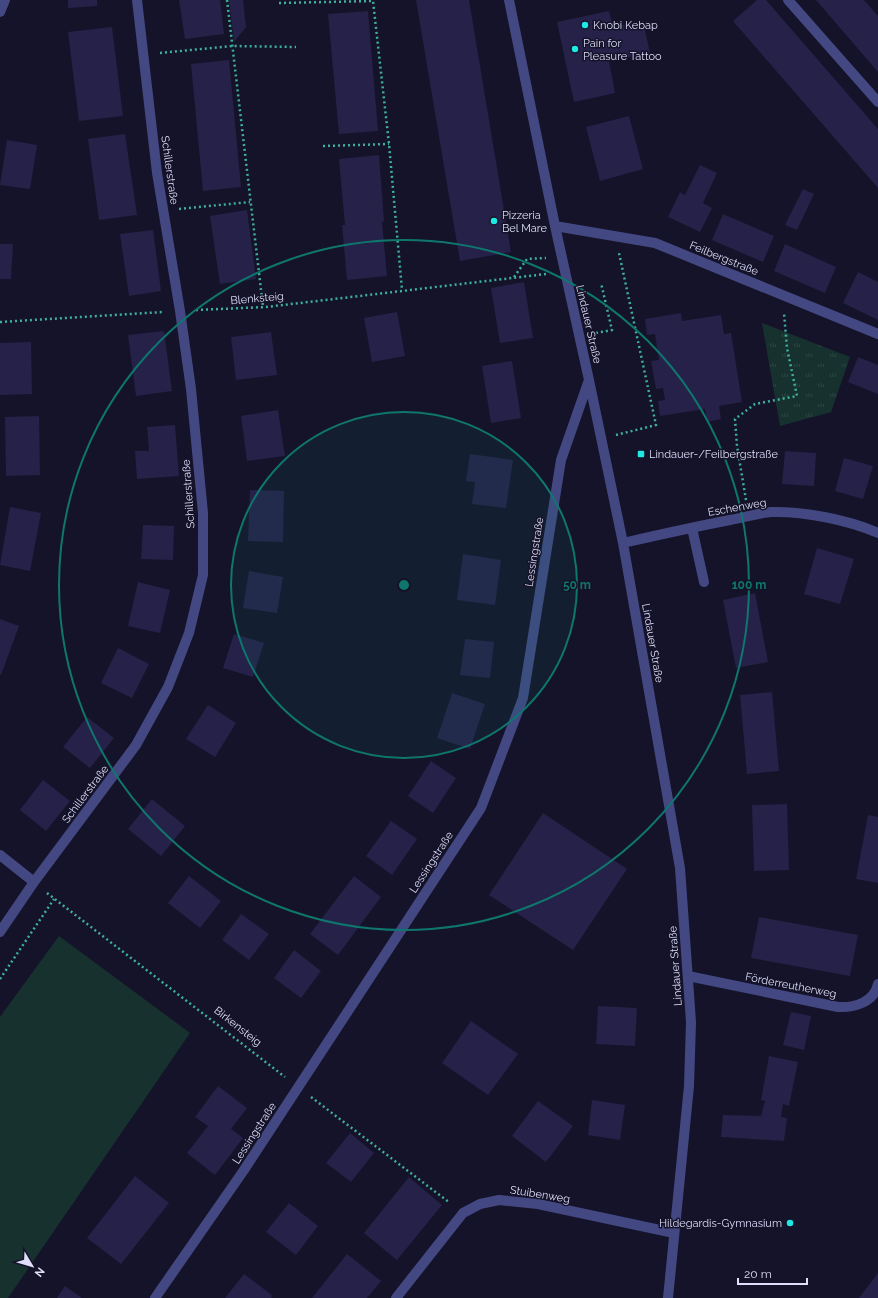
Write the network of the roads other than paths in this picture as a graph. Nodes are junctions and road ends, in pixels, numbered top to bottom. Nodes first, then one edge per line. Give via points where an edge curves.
1 (5, 0) edge
2 (138, 0) edge
3 (509, 0) edge
4 (788, 0) edge
5 (0, 12) edge
6 (878, 102) edge
7 (555, 226) junction
8 (878, 334) edge
9 (589, 380) junction
10 (692, 528) junction
11 (878, 533) edge
12 (623, 543) junction
13 (704, 582) dead end
14 (0, 855) edge
15 (34, 882) junction
16 (0, 932) edge
17 (688, 976) junction
18 (878, 984) edge
19 (674, 1233) junction
20 (155, 1298) edge
21 (396, 1298) edge
22 (668, 1298) edge

1 - 5 street
2 - 15 street, Schillerstraße via 157,173 191,389 203,514 203,575 188,632 168,687 136,746
3 - 7 street, Lindauer Straße
4 - 6 street
7 - 8 street, Feilbergstraße via 655,243
7 - 9 street, Lindauer Straße
9 - 12 street, Lindauer Straße
9 - 20 street, Lessingstraße via 561,460 523,698 481,808 244,1170
10 - 11 street, Eschenweg via 771,512 833,519
10 - 12 street, Eschenweg
10 - 13 street
12 - 17 street, Lindauer Straße via 680,868
14 - 15 street
15 - 16 street, Schillerstraße
17 - 18 street, Förderreutherweg via 850,1008 862,1004 876,991
17 - 19 street, Lindauer Straße via 691,1022 690,1086
19 - 21 street, Stuibenweg via 538,1204 499,1200 480,1204 463,1213
19 - 22 street, Lindauer Straße

